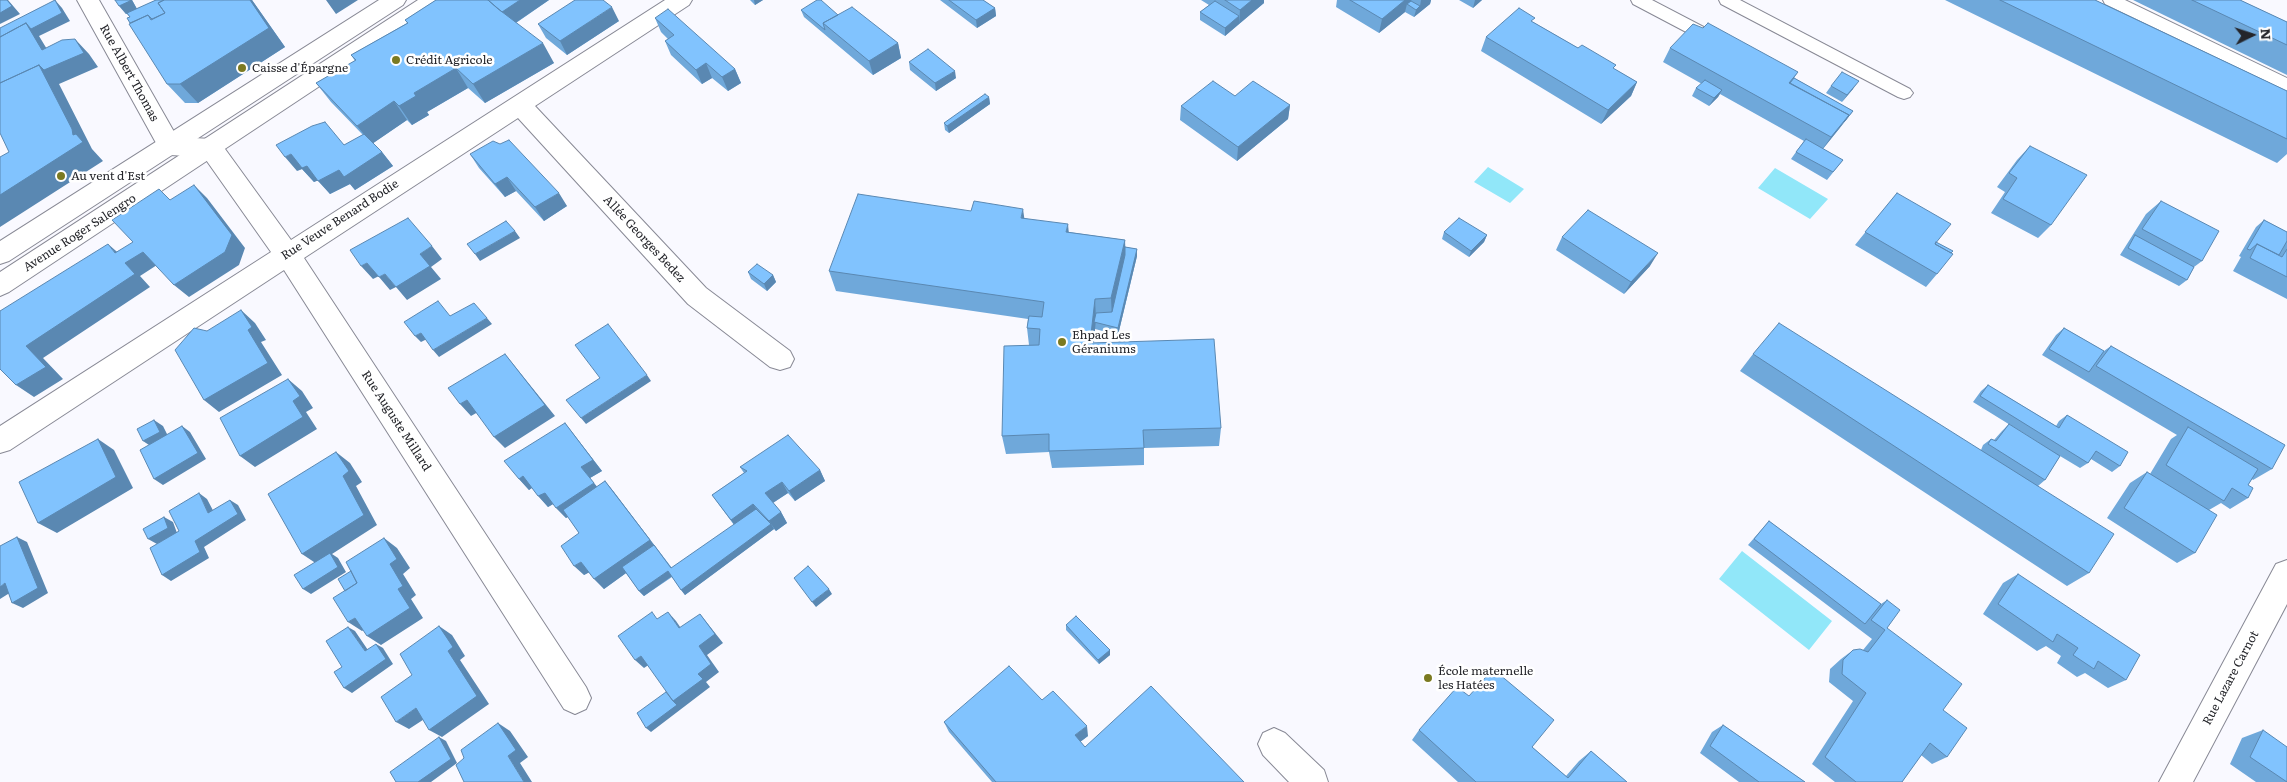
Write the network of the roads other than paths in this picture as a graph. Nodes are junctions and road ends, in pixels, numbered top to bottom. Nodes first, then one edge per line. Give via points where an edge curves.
1 (88, 0) edge
2 (395, 0) edge
3 (434, 0) edge
4 (681, 0) edge
5 (1639, 0) edge
6 (1727, 0) edge
7 (2111, 0) edge
8 (1726, 45) edge
9 (2287, 85) edge
10 (1904, 93) dead end
11 (520, 105) junction
12 (170, 146) junction
13 (211, 148) junction
14 (0, 254) edge
15 (287, 254) junction
16 (0, 285) edge
17 (780, 359) dead end
18 (0, 441) edge
19 (2287, 574) edge
20 (574, 698) dead end
21 (1274, 744) dead end
22 (1312, 782) edge
23 (2175, 782) edge

1 - 12 street, Rue Albert Thomas
2 - 12 street, Avenue Roger Salengro
3 - 13 street, Avenue Roger Salengro
4 - 11 street, Rue Veuve Benard Bodie
5 - 8 lane
6 - 10 lane
7 - 9 lane
11 - 15 street, Rue Veuve Benard Bodie
11 - 17 street, Allée Georges Bedez via 697,296
12 - 13 street
12 - 14 street, Avenue Roger Salengro
13 - 15 street, Rue Auguste Millard
13 - 16 street, Avenue Roger Salengro
15 - 18 street, Rue Veuve Benard Bodie
15 - 20 street, Rue Auguste Millard
19 - 23 street, Rue Lazare Carnot
21 - 22 street

